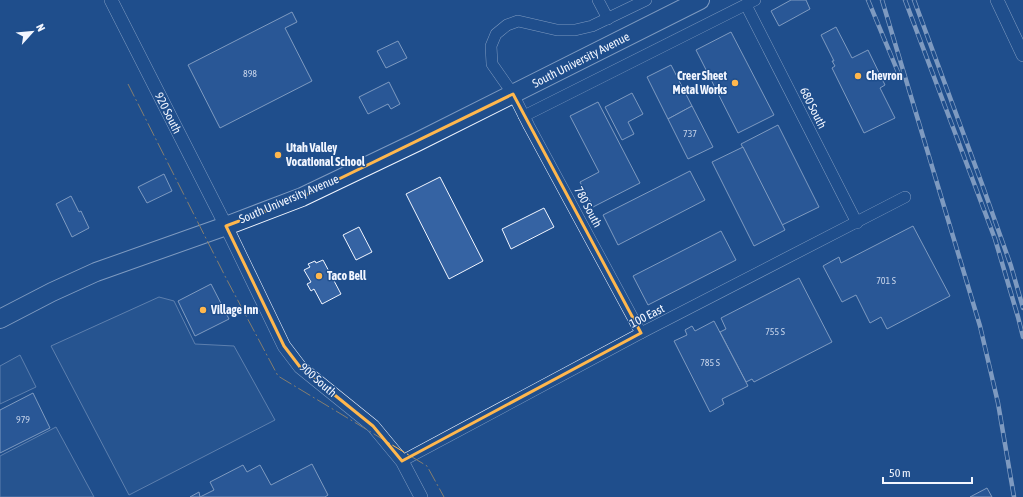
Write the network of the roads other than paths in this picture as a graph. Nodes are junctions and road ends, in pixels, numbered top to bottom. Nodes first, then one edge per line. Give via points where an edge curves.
1 (111, 0) edge
2 (598, 0) edge
3 (646, 0) edge
4 (700, 0) edge
5 (997, 0) edge
6 (750, 2) edge
7 (608, 19) junction
8 (1023, 54) edge
9 (514, 94) junction
10 (524, 116) junction
11 (905, 198) dead end
12 (857, 223) junction
13 (226, 226) junction
14 (0, 319) edge
15 (641, 333) junction
16 (402, 461) junction
17 (421, 497) edge

1 - 13 street, 920 South
2 - 7 street
3 - 7 street, 780 South
4 - 9 highway, South University Avenue
5 - 8 street
6 - 10 street
6 - 12 street, 680 South
7 - 9 street, 780 South via 575,30 557,30 518,21 501,29 491,46 492,64
9 - 10 street, 780 South
9 - 13 highway, South University Avenue via 302,197
10 - 15 street, 780 South
11 - 12 street, 100 East
12 - 15 street, 100 East
13 - 14 highway, South University Avenue via 96,272
13 - 16 street, 900 South via 284,346 300,367 373,426
15 - 16 street, 100 East
16 - 17 street, 900 South

